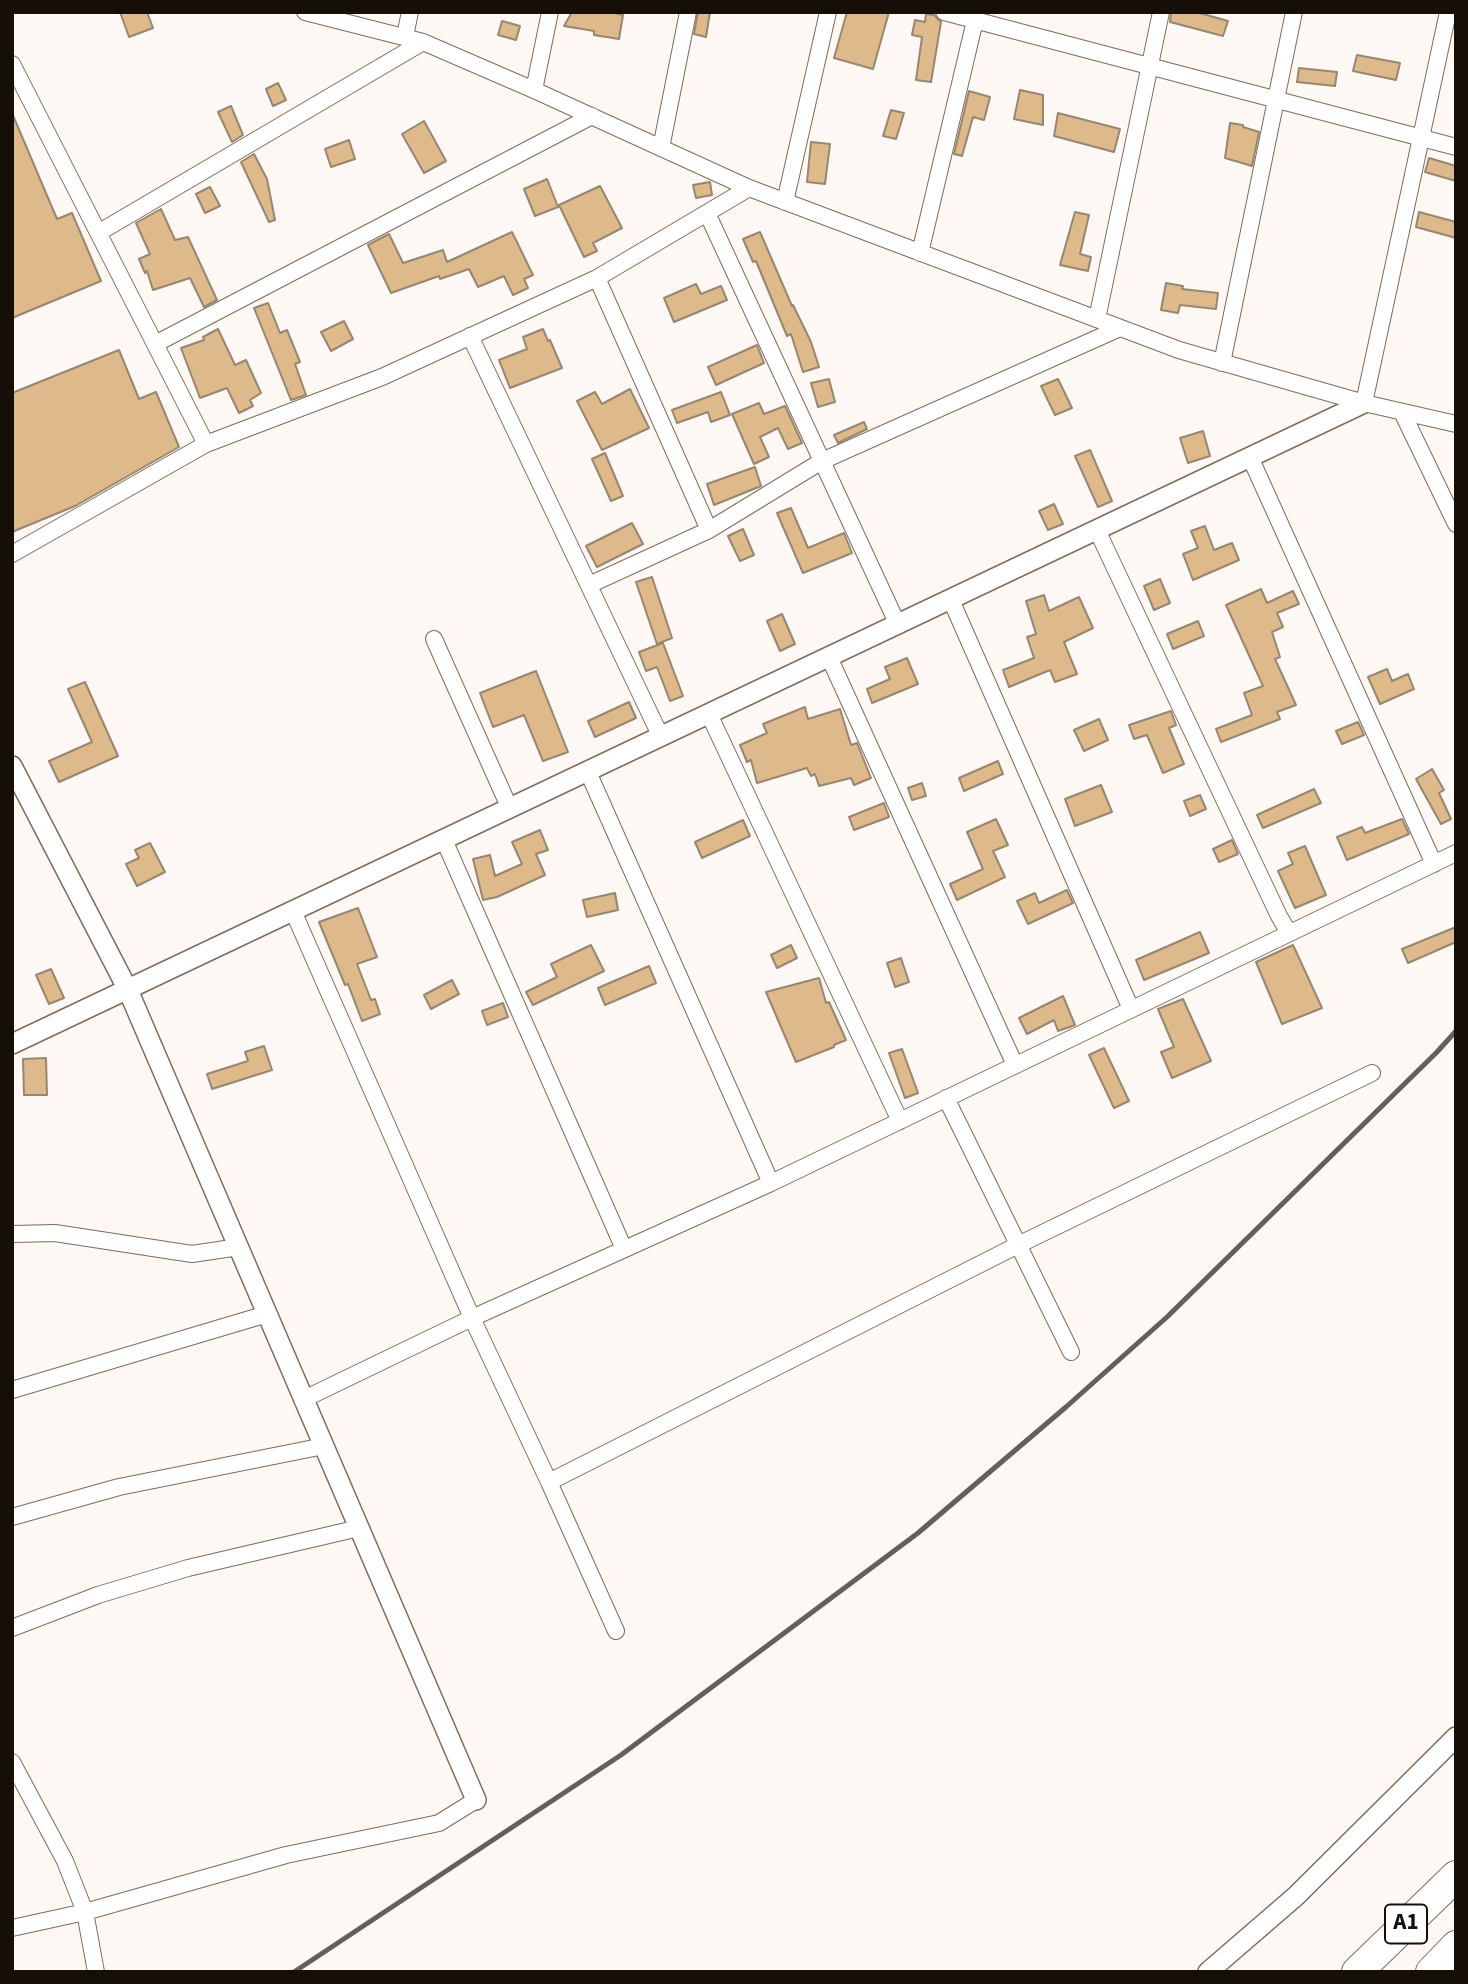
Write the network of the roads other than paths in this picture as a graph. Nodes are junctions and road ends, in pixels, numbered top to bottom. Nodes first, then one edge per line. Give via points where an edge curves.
1 (305, 12) edge
2 (410, 12) edge
3 (550, 12) edge
4 (688, 12) edge
5 (828, 12) edge
6 (944, 12) edge
7 (1161, 12) edge
8 (1294, 12) edge
9 (1448, 12) edge
10 (976, 16) edge
11 (405, 36) junction
12 (423, 42) junction
13 (12, 64) edge
14 (1149, 66) junction
15 (534, 90) junction
16 (1276, 100) junction
17 (592, 116) junction
18 (1420, 138) junction
19 (1456, 147) edge
20 (661, 148) junction
21 (748, 188) junction
22 (785, 202) junction
23 (707, 213) junction
24 (98, 233) junction
25 (920, 253) junction
26 (597, 278) junction
27 (1097, 319) junction
28 (1120, 328) junction
29 (470, 336) junction
30 (155, 344) junction
31 (1222, 363) junction
32 (1364, 404) junction
33 (1402, 412) junction
34 (1456, 424) edge
35 (206, 444) junction
36 (1250, 457) junction
37 (822, 461) junction
38 (1456, 524) edge
39 (709, 530) junction
40 (1097, 530) junction
41 (12, 554) edge
42 (589, 584) junction
43 (951, 600) junction
44 (898, 625) junction
45 (434, 639) dead end
46 (829, 657) junction
47 (709, 714) junction
48 (661, 737) junction
49 (12, 766) edge
50 (588, 772) junction
51 (510, 808) junction
52 (444, 840) junction
53 (1456, 853) edge
54 (1434, 864) junction
55 (293, 911) junction
56 (1289, 933) junction
57 (128, 990) junction
58 (1131, 1009) junction
59 (12, 1044) edge
60 (1015, 1065) junction
61 (1372, 1073) dead end
62 (946, 1098) junction
63 (900, 1121) junction
64 (771, 1183) junction
65 (12, 1234) edge
66 (1018, 1245) junction
67 (239, 1247) junction
68 (624, 1249) junction
69 (267, 1314) junction
70 (472, 1318) junction
71 (1071, 1352) dead end
72 (12, 1390) edge
73 (304, 1399) junction
74 (324, 1446) junction
75 (549, 1482) junction
76 (12, 1517) edge
77 (359, 1528) junction
78 (12, 1628) edge
79 (615, 1632) dead end
80 (1456, 1737) edge
81 (15, 1772) edge
82 (476, 1800) joint
83 (1456, 1876) edge
84 (85, 1912) junction
85 (12, 1928) edge
86 (1456, 1946) edge
87 (96, 1972) edge
88 (1208, 1972) edge
89 (1357, 1972) edge
90 (1431, 1972) edge

1 - 11 street
2 - 11 street
3 - 15 street
4 - 20 street
5 - 22 street
6 - 10 street
7 - 14 street
8 - 16 street
9 - 18 street
10 - 14 street
10 - 25 street
11 - 12 street
12 - 15 street
12 - 24 street
13 - 24 street
14 - 16 street
14 - 27 street
15 - 17 street
16 - 18 street
16 - 31 street
17 - 20 street
17 - 30 street
18 - 19 street
18 - 32 street
20 - 21 street
21 - 22 street
21 - 23 street
22 - 25 street
23 - 26 street
23 - 37 street
24 - 30 street
25 - 27 street
26 - 29 street
26 - 39 street
27 - 28 street
28 - 31 street
28 - 37 street
29 - 35 street via 382,377
29 - 42 street
30 - 35 street
31 - 32 street
32 - 33 street
32 - 36 street
33 - 34 street
33 - 38 street
35 - 41 street
36 - 40 street
36 - 54 street
37 - 39 street
37 - 44 street
39 - 42 street
40 - 43 street
40 - 56 street
42 - 48 street
43 - 44 street
43 - 58 street
44 - 46 street
45 - 51 street
46 - 47 street
46 - 60 street
47 - 48 street
47 - 63 street
48 - 50 street
49 - 57 street
50 - 51 street
50 - 64 street
51 - 52 street
52 - 55 street
52 - 68 street
53 - 54 street
54 - 56 street
55 - 57 street
55 - 70 street
56 - 58 street
57 - 59 street
57 - 67 street
58 - 60 street
60 - 62 street
61 - 66 street
62 - 63 street
62 - 66 street
63 - 64 street
64 - 68 street
65 - 67 street via 55,1233 192,1254
66 - 71 street
66 - 75 street
67 - 69 street
68 - 70 street
69 - 72 street
69 - 73 street
70 - 73 street
70 - 75 street
73 - 74 street
74 - 76 street via 119,1488
74 - 77 street
75 - 79 street
77 - 78 street via 188,1568
77 - 82 street
80 - 88 street via 1296,1896
81 - 84 street via 65,1861
82 - 84 street via 439,1823 286,1856
83 - 89 highway, A1
84 - 85 street
84 - 87 street
86 - 90 highway, A1

